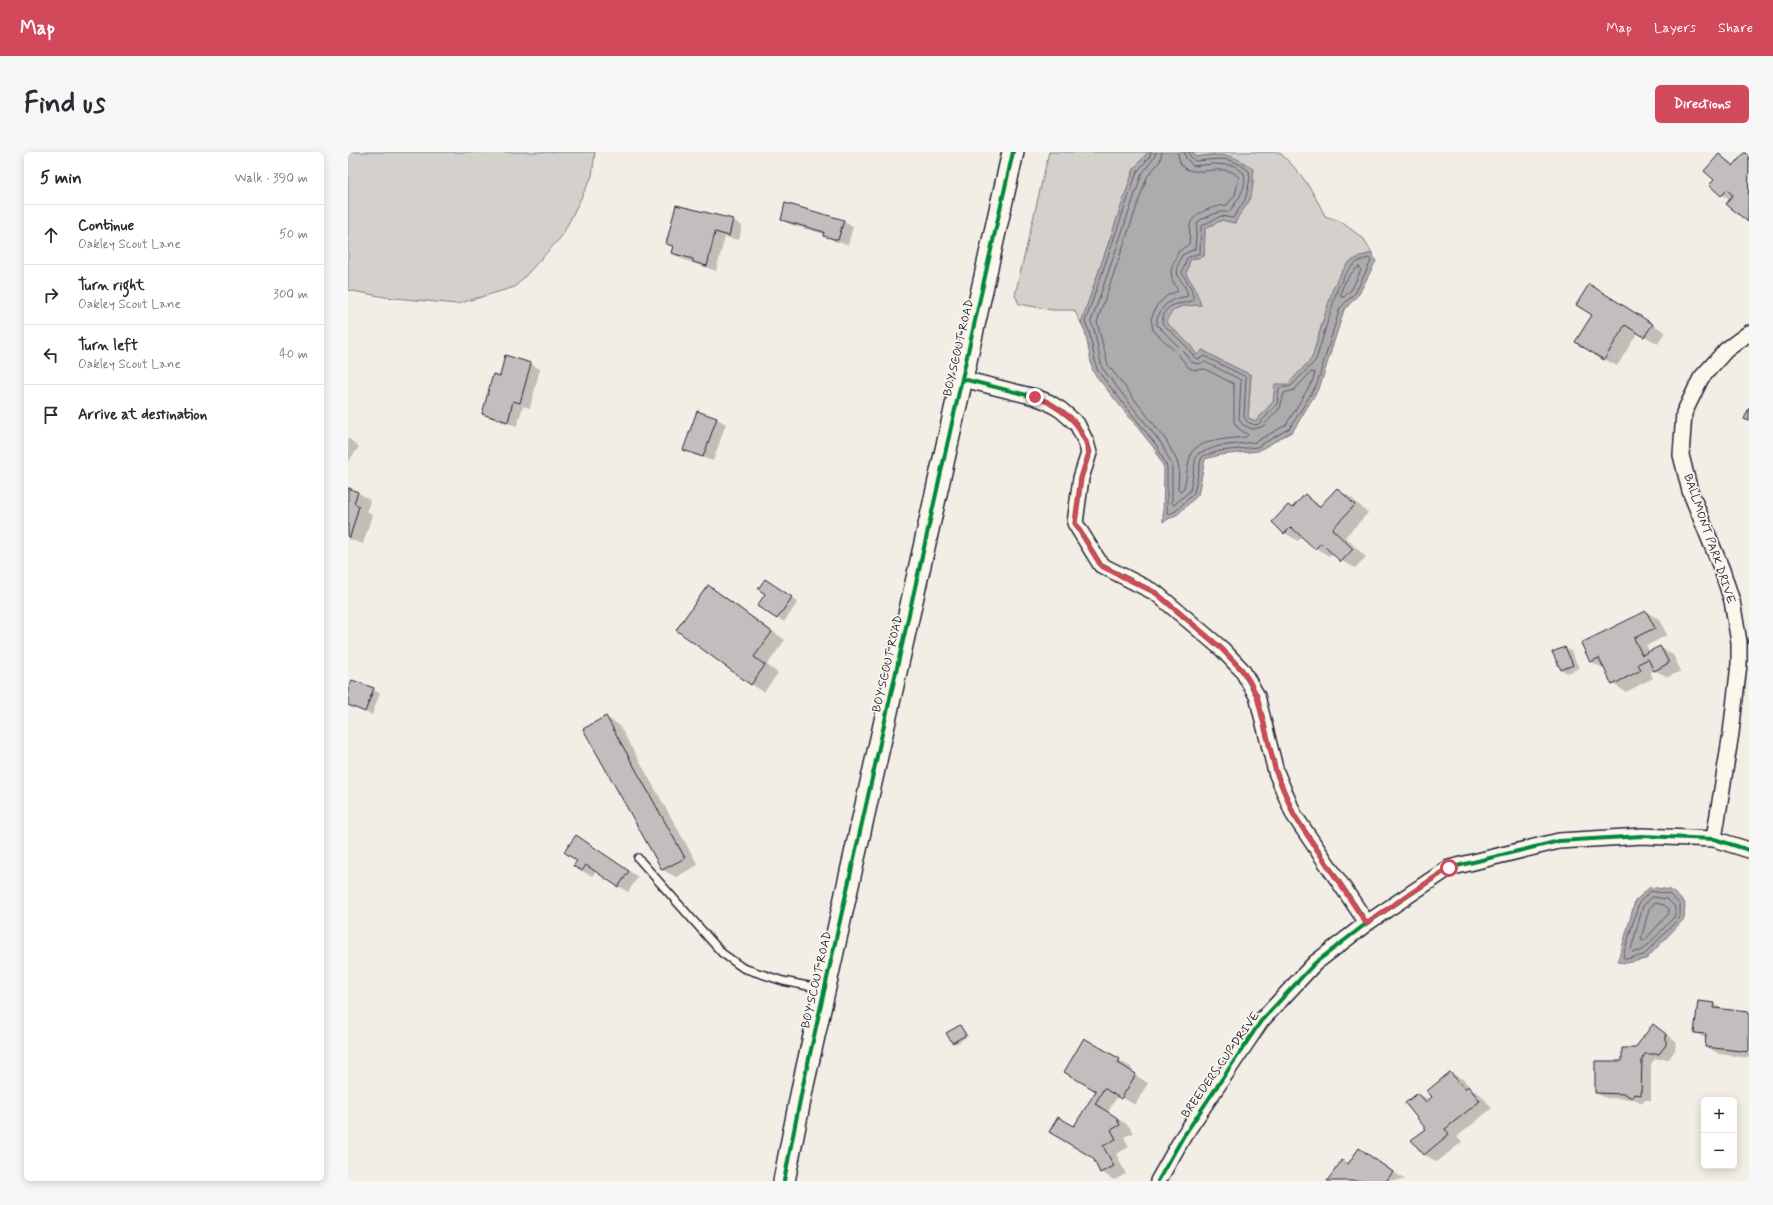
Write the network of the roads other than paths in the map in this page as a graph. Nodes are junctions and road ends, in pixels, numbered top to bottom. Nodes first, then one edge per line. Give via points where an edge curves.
1 (1013, 152) edge
2 (1749, 333) edge
3 (963, 379) junction
4 (1714, 839) junction
5 (1749, 850) edge
6 (638, 858) dead end
7 (1366, 923) junction
8 (825, 989) junction
9 (784, 1181) edge
10 (1158, 1181) edge

1 - 3 street, BOY SCOUT ROAD
2 - 4 street, BALLMONT PARK DRIVE via 1726,350 1701,378 1684,413 1681,455 1690,491 1732,601 1739,642 1732,725
3 - 7 street via 1042,399 1061,410 1076,424 1089,453 1081,478 1075,523 1101,566 1156,593 1222,649 1242,670 1257,696 1276,772 1294,815
3 - 8 street, BOY SCOUT ROAD
4 - 5 street, BREEDERS CUP DRIVE
4 - 7 street, BREEDERS CUP DRIVE via 1642,836 1559,841 1449,868
6 - 8 lane via 722,953 743,968 783,981
7 - 10 street, BREEDERS CUP DRIVE via 1315,963 1261,1021 1182,1138
8 - 9 street, BOY SCOUT ROAD

